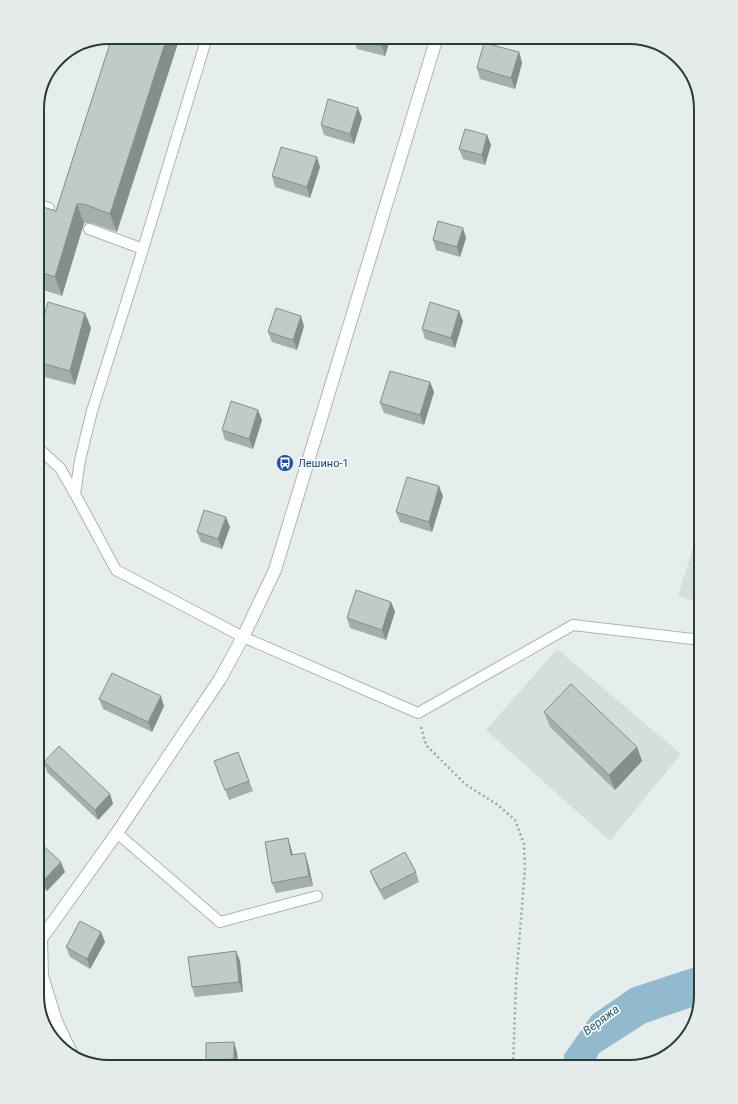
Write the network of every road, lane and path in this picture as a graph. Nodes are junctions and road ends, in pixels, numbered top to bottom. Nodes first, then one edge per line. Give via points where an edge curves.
1 (205, 44) edge
2 (435, 44) edge
3 (44, 206) edge
4 (49, 208) edge
5 (89, 229) dead end
6 (143, 249) junction
7 (44, 453) edge
8 (75, 494) junction
9 (243, 636) junction
10 (694, 639) edge
11 (418, 713) junction
12 (117, 833) junction
13 (317, 896) dead end
14 (44, 930) edge
15 (44, 982) edge
16 (68, 1046) edge
17 (513, 1060) edge

1 - 6 lane
2 - 9 street via 275,570
3 - 4 lane
5 - 6 lane
6 - 8 lane via 92,411
7 - 8 lane via 60,468
8 - 9 lane via 116,570
9 - 11 lane
9 - 12 street via 220,679
10 - 11 lane via 573,625
11 - 17 path via 426,745 465,784 498,805 515,820 524,844 525,868 516,982
12 - 13 lane via 220,922
12 - 14 street
15 - 16 street via 56,1021

